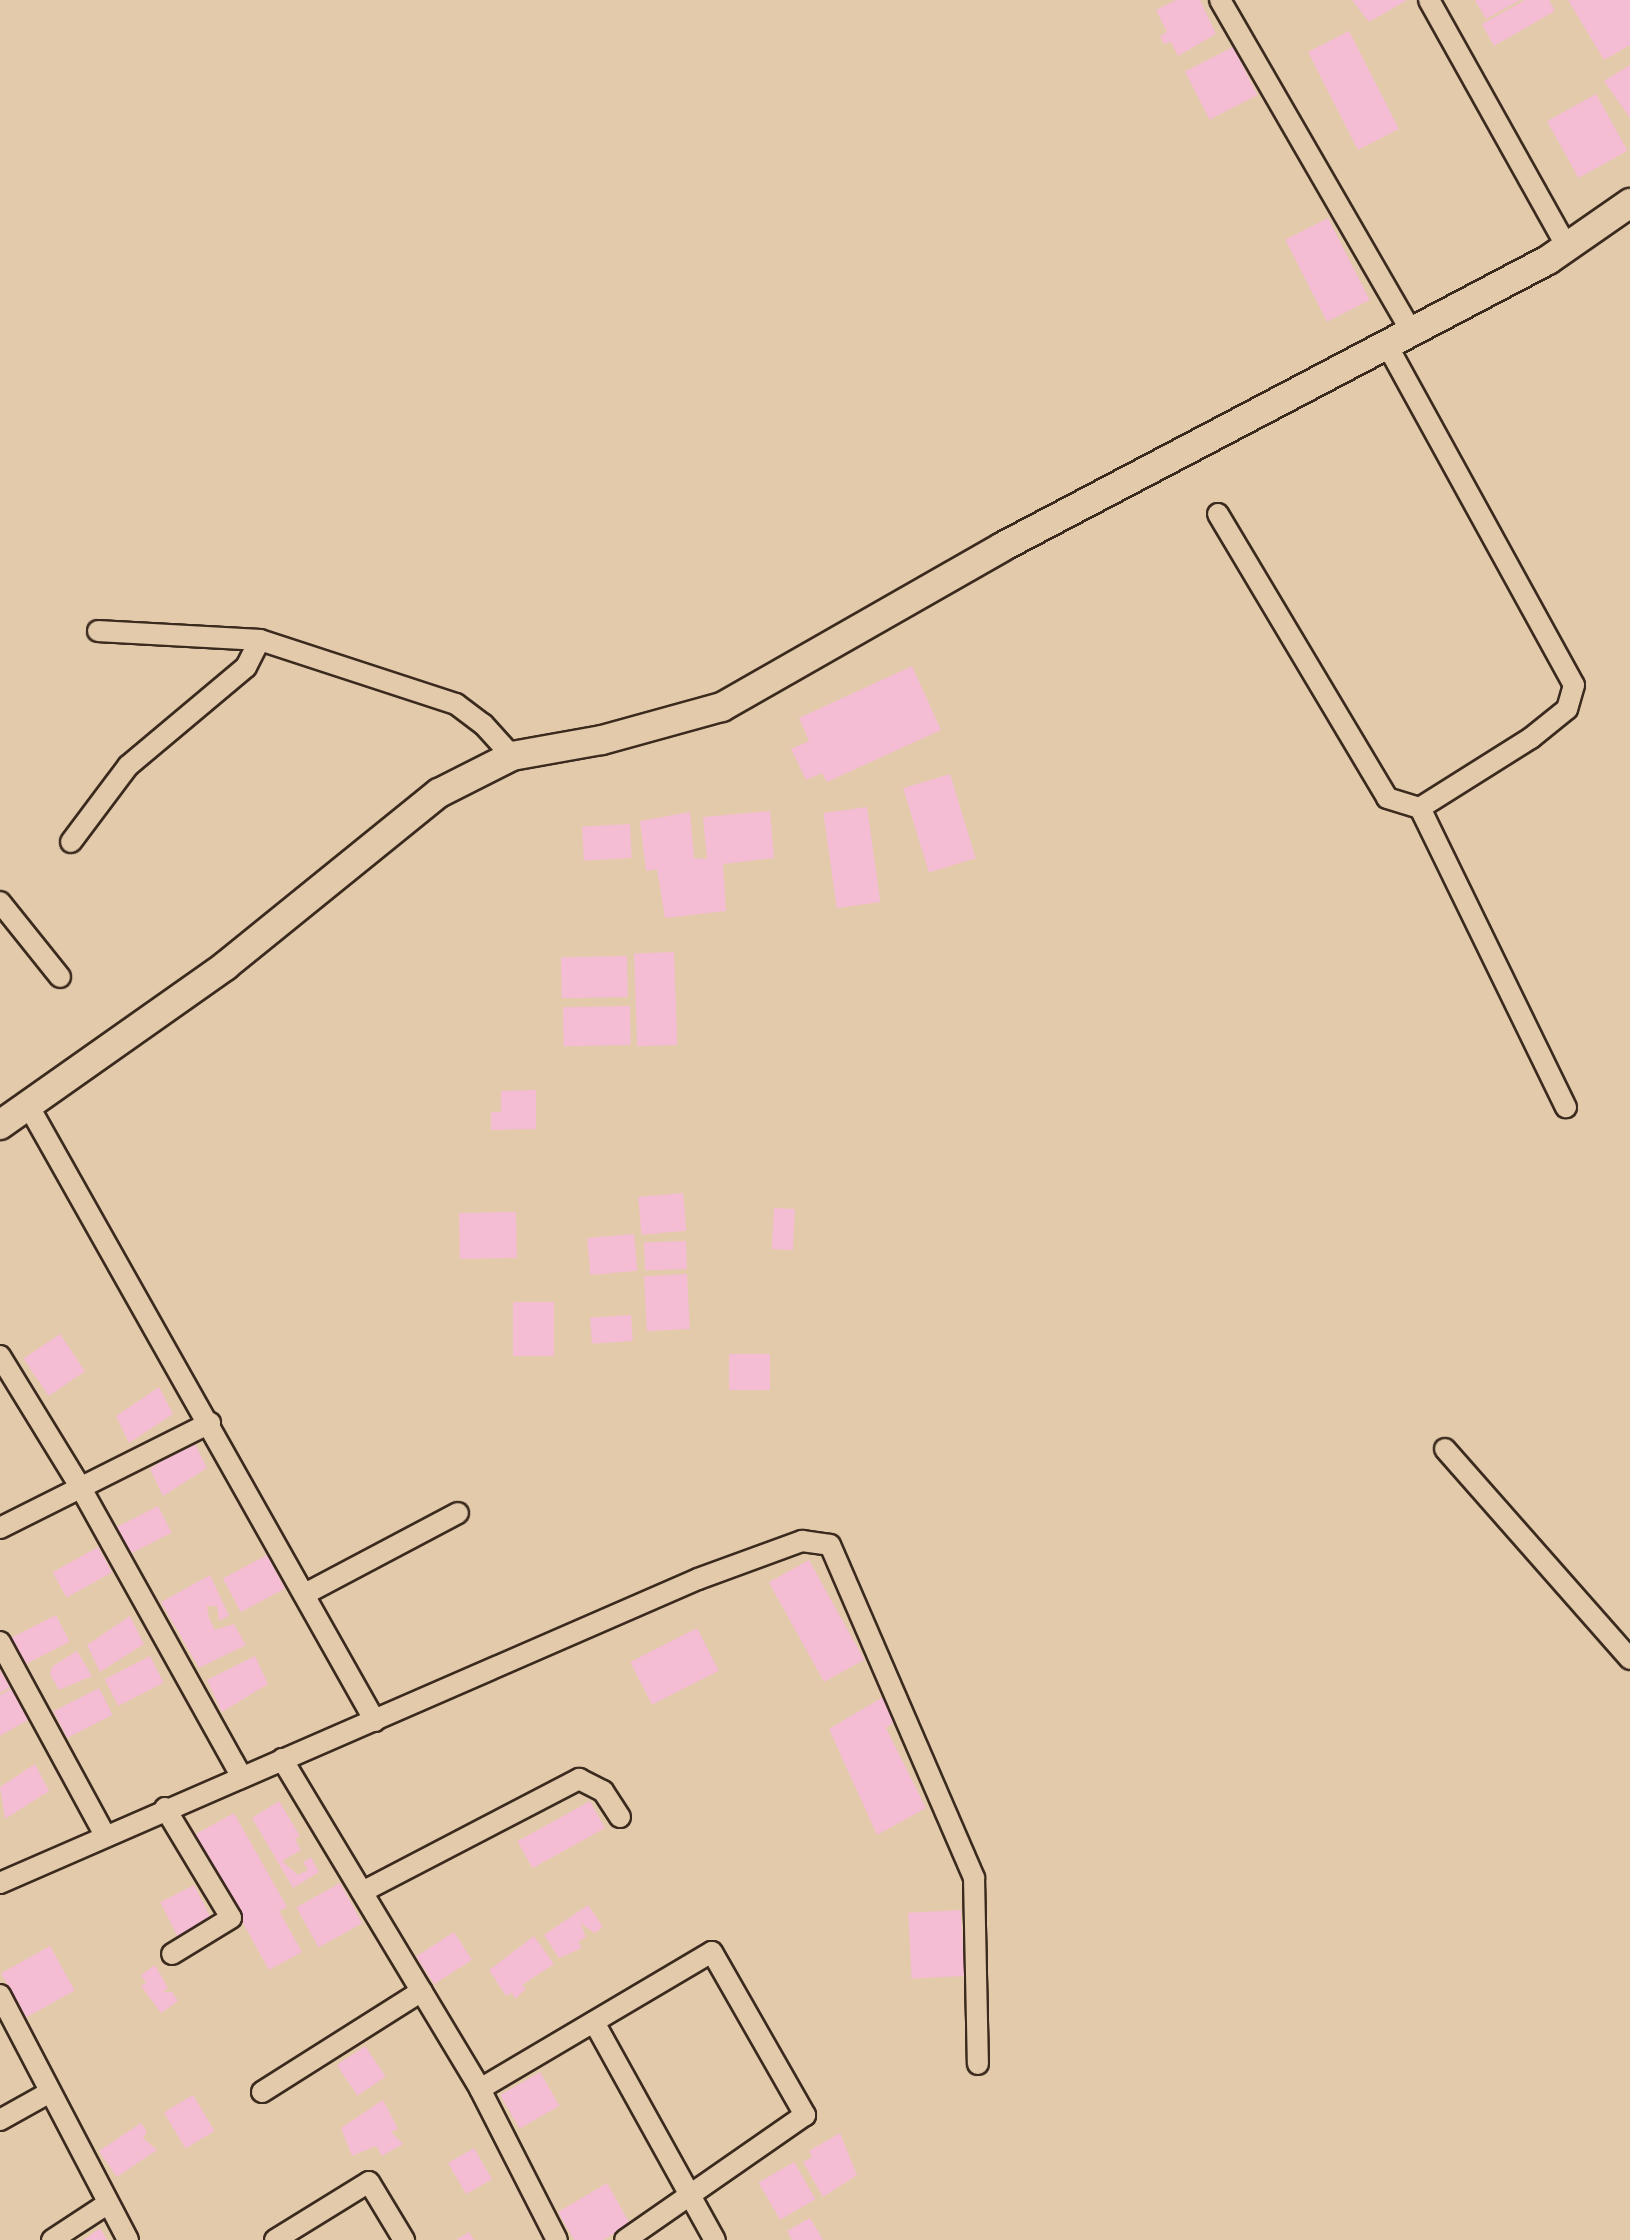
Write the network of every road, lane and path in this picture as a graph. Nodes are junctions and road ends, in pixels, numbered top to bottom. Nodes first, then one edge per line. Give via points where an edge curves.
1 (1220, 0) edge
2 (1429, 0) edge
3 (1630, 203) edge
4 (1567, 247) junction
5 (1412, 332) junction
6 (1387, 345) junction
7 (1218, 514) dead end
8 (98, 631) dead end
9 (260, 640) junction
10 (512, 756) junction
11 (1420, 808) junction
12 (71, 842) dead end
13 (0, 902) edge
14 (60, 977) dead end
15 (28, 1105) junction
16 (1566, 1107) dead end
17 (0, 1125) edge
18 (0, 1356) edge
19 (210, 1423) junction
20 (1445, 1449) dead end
21 (82, 1490) junction
22 (458, 1513) dead end
23 (0, 1528) edge
24 (305, 1594) junction
25 (0, 1642) edge
26 (1630, 1659) edge
27 (375, 1721) junction
28 (282, 1759) junction
29 (241, 1776) junction
30 (165, 1808) junction
31 (620, 1817) dead end
32 (105, 1835) junction
33 (0, 1883) edge
34 (362, 1892) junction
35 (172, 1954) dead end
36 (422, 1991) junction
37 (0, 1995) edge
38 (594, 2022) junction
39 (978, 2064) dead end
40 (480, 2089) junction
41 (50, 2092) junction
42 (262, 2092) dead end
43 (0, 2120) edge
44 (690, 2195) junction
45 (107, 2204) junction
46 (52, 2240) edge
47 (128, 2240) edge
48 (275, 2240) edge
49 (404, 2240) edge
50 (557, 2240) edge
51 (625, 2240) edge
52 (715, 2240) edge

1 - 5 street
2 - 4 street
3 - 4 street
4 - 5 street
5 - 6 street
6 - 10 street via 1002,547 722,707 602,740
6 - 11 street via 1574,685 1567,709 1531,738
7 - 11 street via 1387,798
8 - 9 street
9 - 10 street via 456,704
9 - 12 street via 246,667 128,766
10 - 15 street via 439,793 225,966
11 - 16 street
13 - 14 street
15 - 17 street
15 - 19 street
18 - 21 street
19 - 21 street
19 - 24 street
20 - 26 street
21 - 23 street
21 - 29 street
22 - 24 street
24 - 27 street
25 - 32 street
27 - 28 street
27 - 39 street via 768,1552 802,1541 830,1545 974,1878
28 - 29 street
28 - 34 street
29 - 30 street
30 - 32 street
30 - 35 street via 231,1918
31 - 34 street via 603,1791 579,1779
32 - 33 street
34 - 36 street
36 - 40 street
36 - 42 street
37 - 41 street
38 - 40 street
38 - 44 street
38 - 44 street via 712,1952 805,2115
40 - 50 street
41 - 43 street
41 - 45 street
44 - 51 street
44 - 52 street
45 - 46 street
45 - 47 street
48 - 49 street via 369,2182

